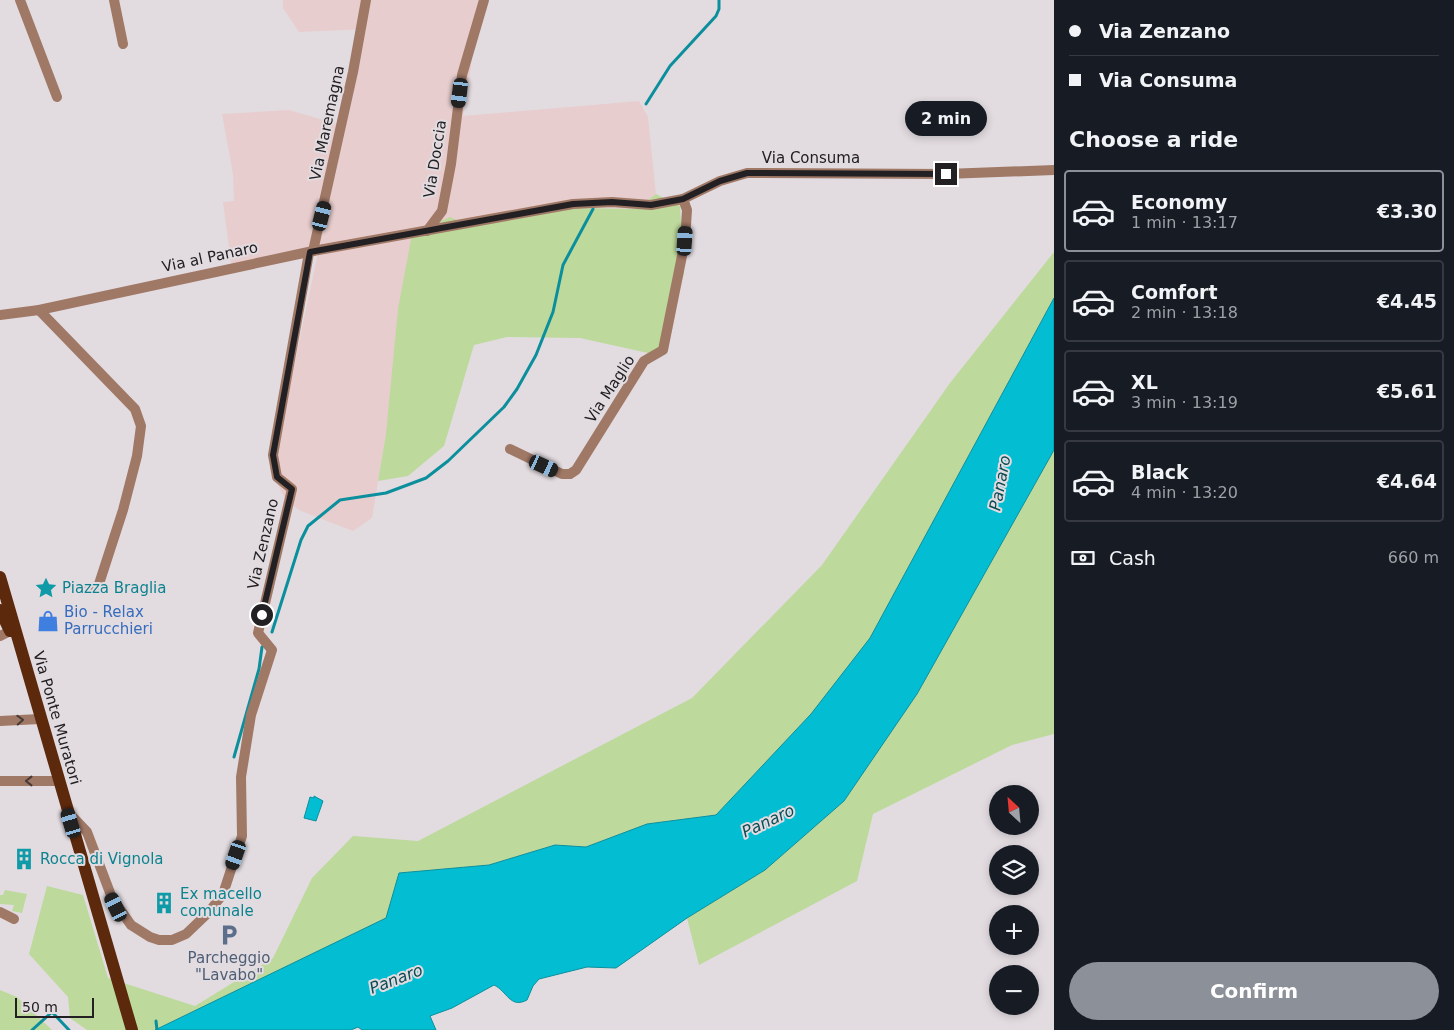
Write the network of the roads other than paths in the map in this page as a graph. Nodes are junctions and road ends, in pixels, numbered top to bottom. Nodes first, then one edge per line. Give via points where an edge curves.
1 (20, 0) edge
2 (114, 0) edge
3 (366, 0) edge
4 (484, 0) edge
5 (123, 44) dead end
6 (57, 97) dead end
7 (1054, 170) edge
8 (683, 199) junction
9 (427, 231) junction
10 (311, 252) junction
11 (39, 310) junction
12 (0, 315) edge
13 (510, 449) dead end
14 (0, 576) edge
15 (84, 590) dead end
16 (0, 610) edge
17 (5, 633) edge
18 (19, 646) junction
19 (40, 719) junction
20 (0, 721) edge
21 (0, 781) edge
22 (58, 781) junction
23 (68, 812) junction
24 (0, 912) edge
25 (14, 919) dead end
26 (132, 1030) edge

1 - 6 street
2 - 5 street
3 - 10 street, Via Maremagna via 353,72
4 - 9 street, Via Doccia via 462,75 442,211
7 - 8 street, Via Consuma via 946,174 747,173 720,181
8 - 9 street, Via Consuma via 651,205 573,204
8 - 13 street, Via Maglio via 687,210 685,241 663,350 644,361 576,470 570,474 562,474
9 - 10 street, Via al Panaro
10 - 11 street, Via al Panaro
10 - 23 street, Via Zenzano via 273,455 277,477 292,489 258,632 272,650 251,715 241,777 242,836 222,894 186,934 172,940 150,937 131,925 112,898 87,832
11 - 12 street, Via al Panaro
11 - 15 street via 134,408 141,426 123,510 97,590
14 - 18 main road
16 - 17 main road
17 - 18 main road
18 - 19 main road, Via Ponte Muratori
20 -> 19 street
19 - 22 main road, Via Ponte Muratori
22 -> 21 street
22 - 23 main road, Via Ponte Muratori
23 - 26 main road, Via Ponte Muratori
24 - 25 street

